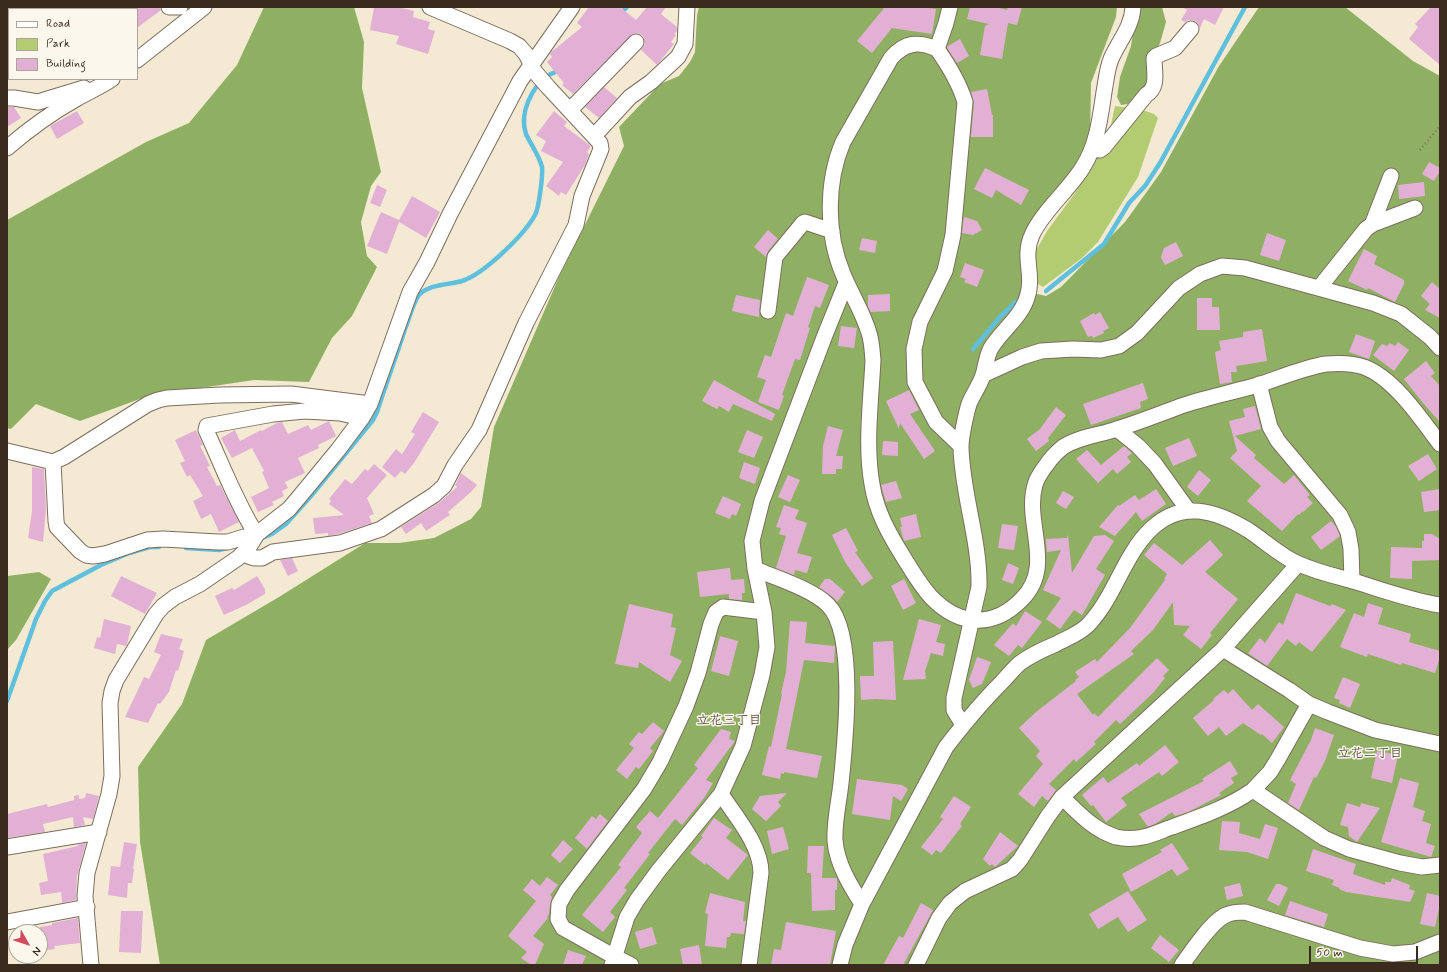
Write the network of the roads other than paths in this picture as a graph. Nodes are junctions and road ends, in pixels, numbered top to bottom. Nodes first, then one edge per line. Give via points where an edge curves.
1 (169, 7) edge
2 (180, 7) edge
3 (204, 7) edge
4 (430, 7) edge
5 (572, 7) edge
6 (687, 7) edge
7 (950, 7) edge
8 (1133, 7) edge
9 (1191, 29) dead end
10 (636, 42) dead end
11 (937, 49) junction
12 (138, 59) edge
13 (534, 69) junction
14 (110, 80) edge
15 (87, 86) edge
16 (7, 98) edge
17 (570, 110) junction
18 (23, 134) junction
19 (595, 135) junction
20 (7, 136) edge
21 (7, 148) edge
22 (1092, 149) junction
23 (1391, 176) dead end
24 (1415, 208) dead end
25 (1372, 225) junction
26 (832, 231) junction
27 (846, 283) junction
28 (1319, 288) junction
29 (768, 311) dead end
30 (1440, 348) edge
31 (983, 375) junction
32 (1259, 384) junction
33 (370, 404) junction
34 (362, 418) junction
35 (1117, 429) junction
36 (1440, 444) edge
37 (961, 446) junction
38 (7, 451) edge
39 (52, 462) junction
40 (1188, 510) junction
41 (255, 535) junction
42 (242, 554) junction
43 (1298, 564) junction
44 (755, 569) junction
45 (1352, 581) junction
46 (1440, 604) edge
47 (764, 612) junction
48 (971, 620) junction
49 (1224, 648) junction
50 (1309, 704) junction
51 (963, 725) junction
52 (1440, 744) edge
53 (1253, 790) junction
54 (721, 794) junction
55 (1062, 797) junction
56 (99, 832) junction
57 (7, 847) edge
58 (1440, 865) edge
59 (862, 904) junction
60 (87, 907) junction
61 (7, 922) edge
62 (1440, 942) edge
63 (613, 961) edge
64 (91, 965) edge
65 (631, 965) edge
66 (748, 965) edge
67 (840, 965) edge
68 (916, 965) edge
69 (1182, 965) edge

1 - 2 street
3 - 12 street
4 - 13 street via 510,40 526,54
5 - 13 street
6 - 19 street via 685,44 678,57 630,97
7 - 11 street
8 - 22 street via 1129,27 1111,59
9 - 22 street via 1175,48 1154,58 1155,84 1151,92 1104,147 1100,150
10 - 17 street
11 - 26 street via 926,45 909,45 896,52 883,70 837,156 830,208
11 - 37 street via 953,72 965,102 953,235 945,271 920,322 914,349 915,382 936,422
13 - 17 street
13 - 33 street via 502,114 428,262 410,292
14 - 15 street via 101,86
15 - 16 street via 38,102
15 - 18 street
17 - 19 street
18 - 20 street
18 - 21 street
19 - 42 street via 601,149 582,196 576,225 526,323 479,430 444,486 381,529 340,543 273,552 262,558
22 - 31 street via 1082,169 1032,234 1027,248 1030,285 1028,295 1020,312 991,349
23 - 25 street
24 - 25 street
25 - 28 street via 1366,229
26 - 27 street
26 - 29 street via 803,223 774,256
27 - 44 street via 762,501 752,540
27 - 48 street via 866,322 872,345 869,456 878,511 892,539 925,590 945,609
28 - 30 street via 1373,303 1401,314 1426,333
28 - 31 street via 1245,268 1222,266 1200,274 1179,288 1137,333 1120,346 1101,350 1041,351
31 - 37 street via 969,405
32 - 35 street via 1186,405
32 - 36 street via 1326,364 1344,363 1364,367 1380,376 1393,388
32 - 45 street via 1270,427 1278,441 1343,521 1351,549
33 - 34 street
33 - 39 street via 291,394 167,398 148,404 71,453
34 - 41 street via 289,509
34 - 41 street via 305,410 207,426 206,430
35 - 40 street via 1155,464
35 - 48 street via 1063,447 1047,464 1035,484 1033,494 1038,566 1036,577 1023,599 998,618
37 - 48 street via 967,501 979,569 979,587
38 - 39 street
39 - 41 street via 58,527 86,555 105,554 147,540 228,542
40 - 43 street via 1225,518 1248,530
40 - 51 street via 1163,520 1141,540 1107,600 1084,629 1045,648 1020,664
41 - 42 street
42 - 56 street via 163,606 116,680 110,703 112,776
43 - 45 street
43 - 49 street
44 - 47 street
44 - 59 street via 815,595 836,615 841,630 847,705 835,841 844,873
45 - 46 street via 1415,600
47 - 54 street via 767,647 762,675 743,746
47 - 63 street via 723,607 716,612 686,706 660,762 644,789 567,890 560,904 558,919 562,928
48 - 51 street via 953,706
49 - 50 street
49 - 55 street
50 - 52 street via 1375,730
50 - 53 street via 1274,765
51 - 59 street via 946,747
53 - 55 street via 1244,797 1187,821 1144,837 1129,839 1101,831
53 - 58 street via 1324,838 1349,849 1422,867
54 - 63 street via 637,900 627,917
54 - 66 street via 750,838 761,865
55 - 68 street via 1012,869 965,891 950,903 939,918
56 - 57 street
56 - 60 street via 85,886
59 - 67 street via 845,945
60 - 61 street
60 - 64 street
62 - 69 street via 1415,952 1393,954 1360,948 1245,912 1227,914 1218,919
63 - 65 street

